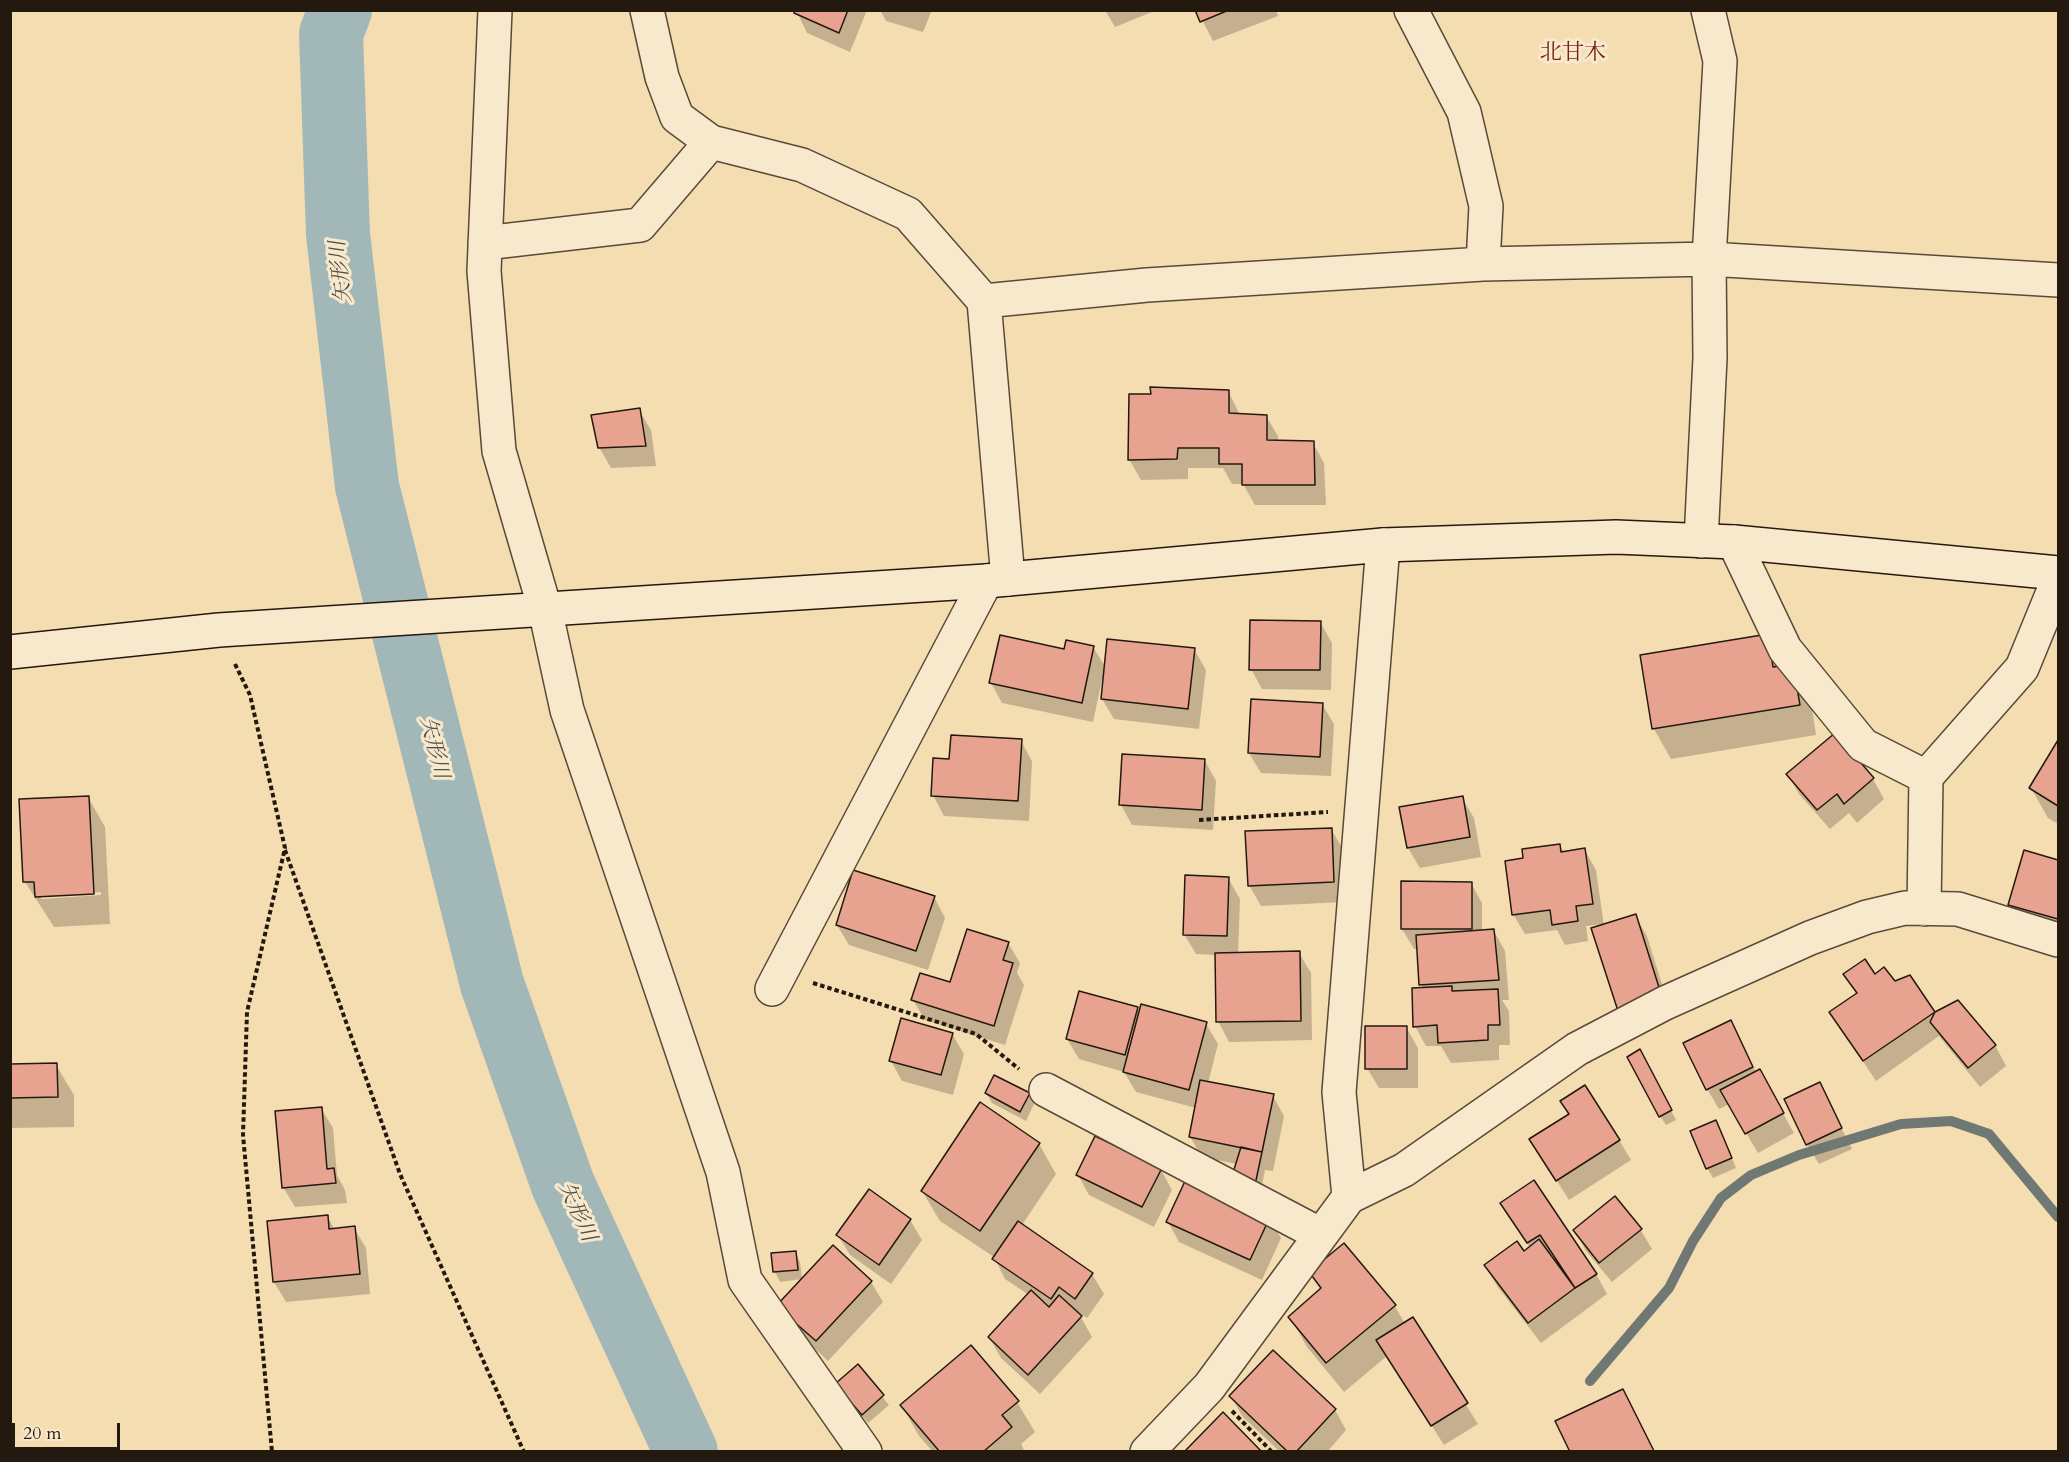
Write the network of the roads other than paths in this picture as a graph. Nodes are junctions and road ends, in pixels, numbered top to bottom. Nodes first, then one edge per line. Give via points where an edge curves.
1 (495, 10) edge
2 (647, 10) edge
3 (1411, 10) edge
4 (1708, 10) edge
5 (711, 142) junction
6 (485, 243) junction
7 (1709, 259) junction
8 (1483, 264) junction
9 (2058, 280) edge
10 (984, 301) junction
11 (1701, 541) junction
12 (1734, 542) junction
13 (1383, 545) junction
14 (2058, 573) edge
15 (997, 580) junction
16 (2058, 580) edge
17 (545, 609) junction
18 (10, 652) edge
19 (1926, 777) junction
20 (1924, 909) junction
21 (2058, 940) edge
22 (776, 981) road end
23 (1046, 1090) road end
24 (1349, 1197) junction
25 (1321, 1234) junction
26 (865, 1452) edge
27 (1147, 1452) edge

1 - 6 street
2 - 5 street via 662,77 677,117
3 - 8 street via 1464,112 1486,206
4 - 7 street via 1720,61
5 - 6 street via 640,225
5 - 10 street via 802,165 908,214
6 - 17 street via 499,452
7 - 8 street
7 - 9 street
7 - 11 street via 1710,358
8 - 10 street via 1147,285
10 - 15 street
11 - 12 street
11 - 13 street via 1616,537
12 - 14 street
12 - 19 street via 1785,649 1863,745
13 - 15 street
13 - 24 street via 1338,1092
15 - 17 street
15 - 22 street
16 - 19 street via 2022,668
17 - 18 street via 219,630
17 - 26 street via 567,710 723,1172 745,1280
19 - 20 street
20 - 21 street via 1958,909
20 - 24 street via 1905,908 1848,924 1655,1008 1577,1049 1404,1170
23 - 25 street
24 - 25 street
25 - 27 street via 1209,1387

